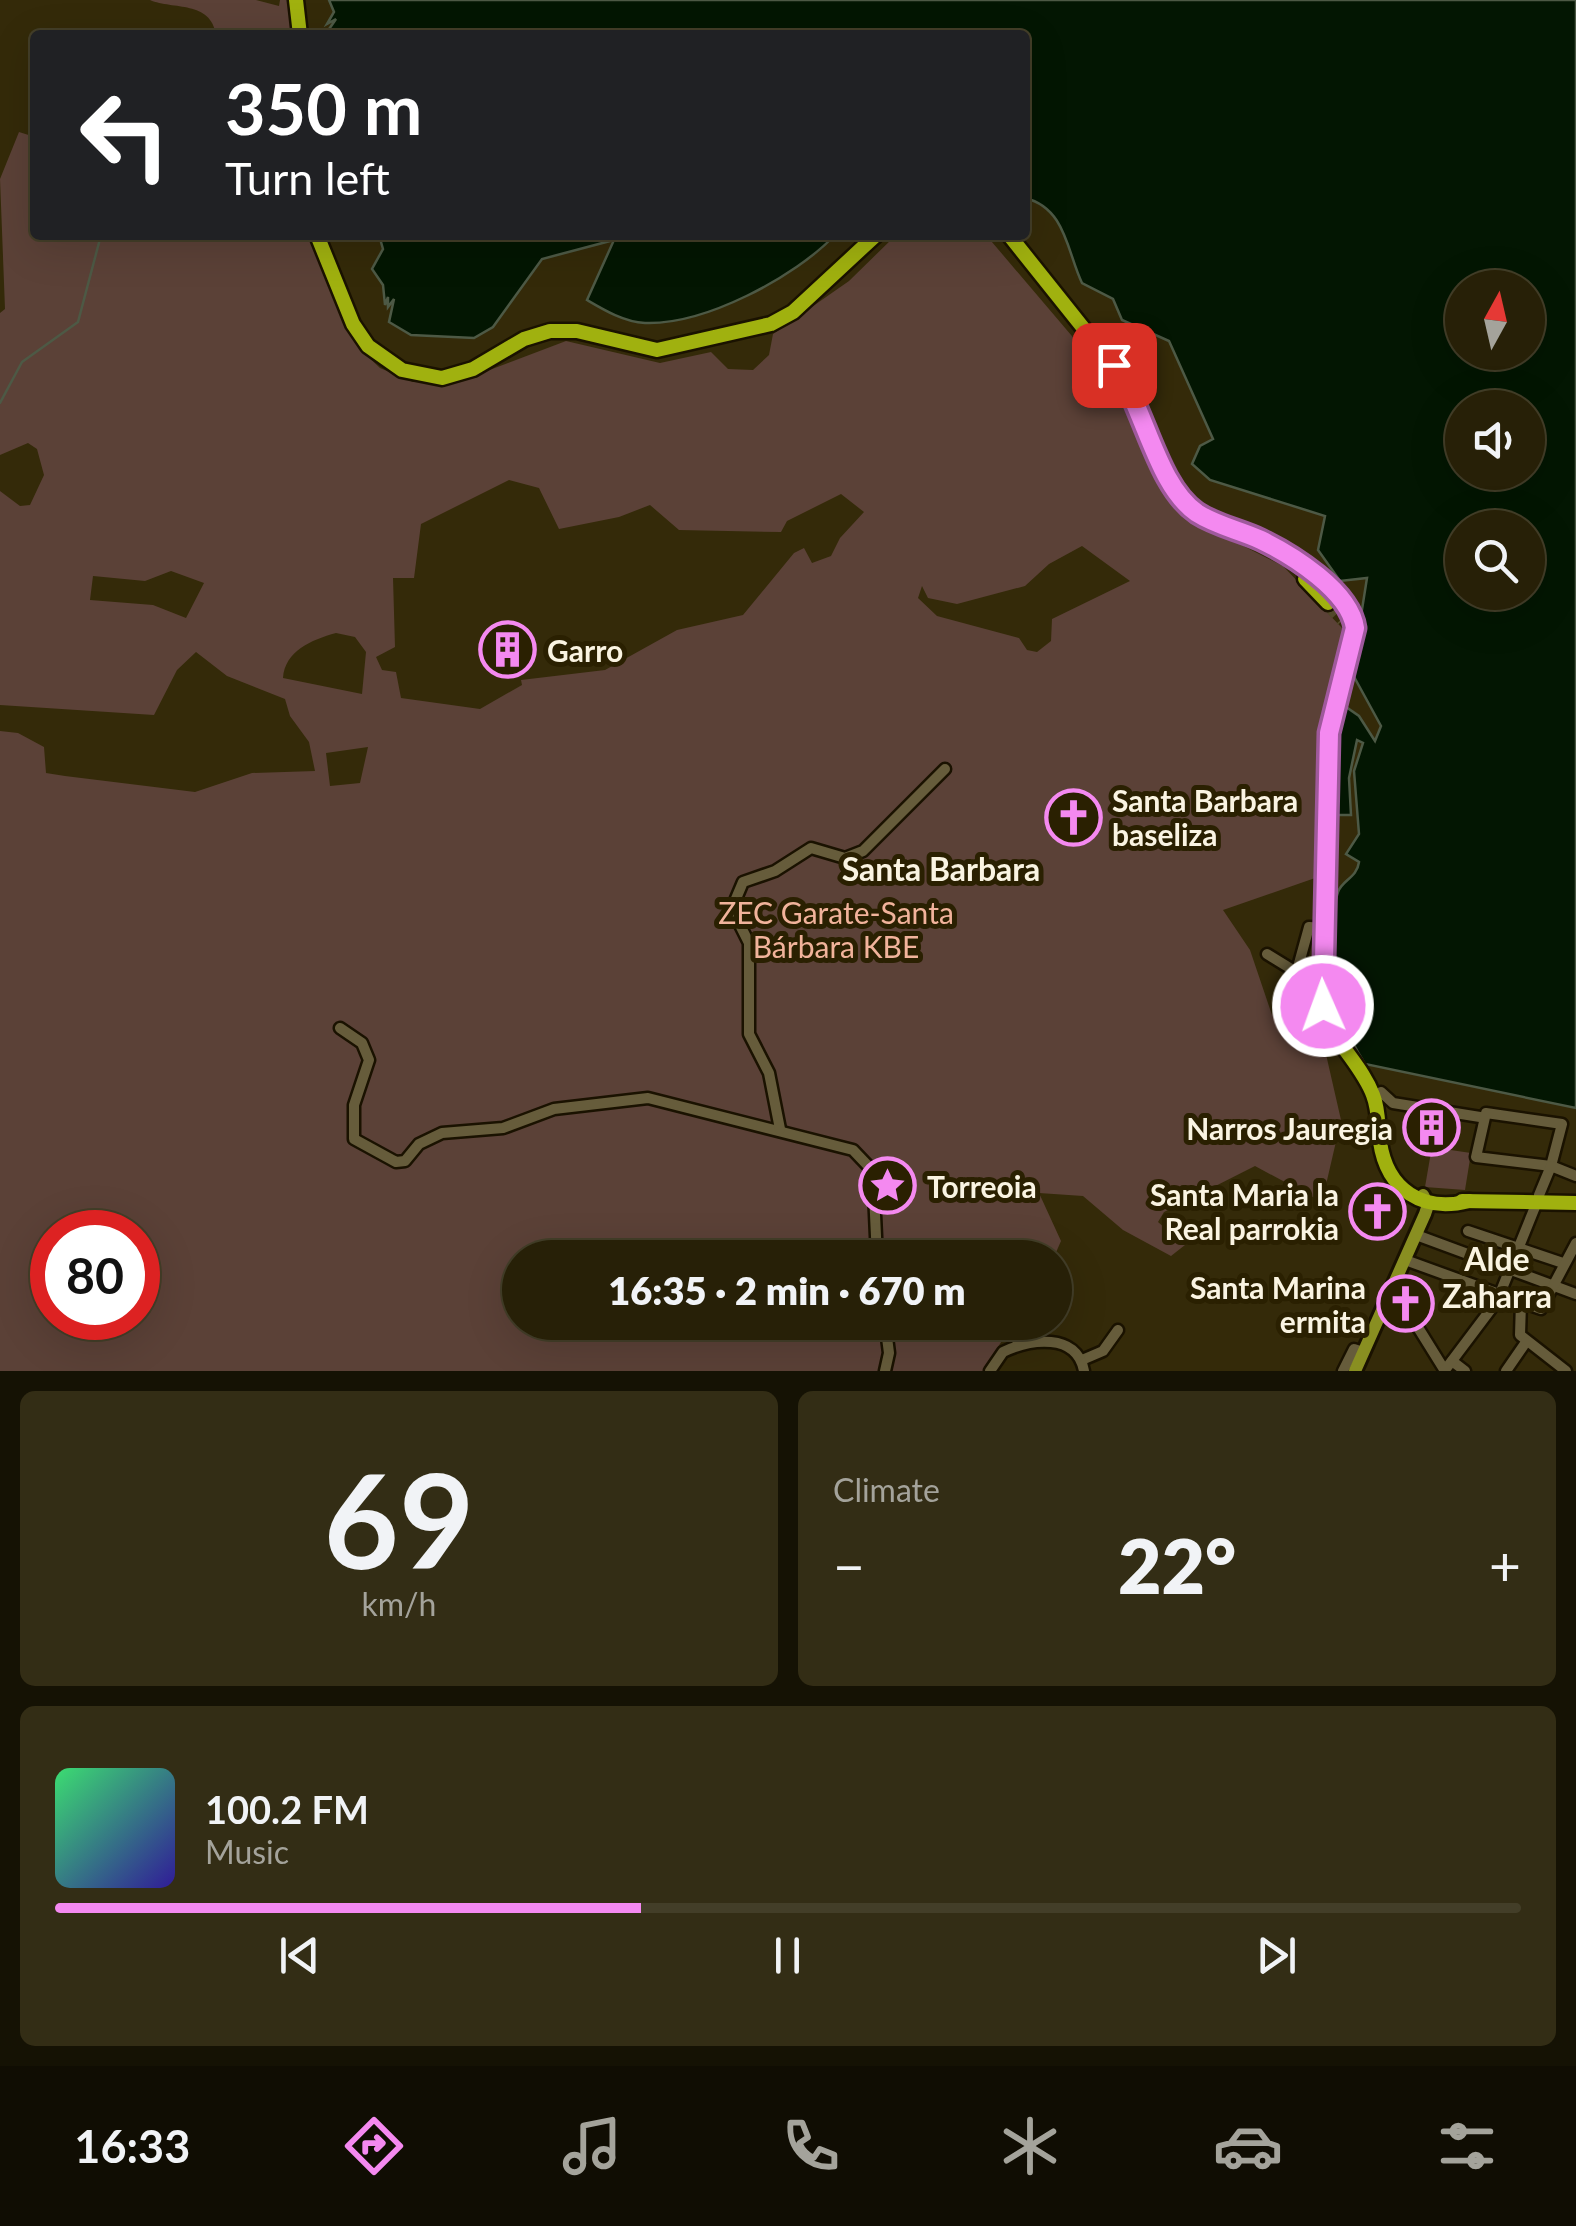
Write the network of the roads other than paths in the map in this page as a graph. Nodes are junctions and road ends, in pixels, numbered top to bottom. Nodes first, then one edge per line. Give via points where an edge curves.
1 (296, 0) edge
2 (299, 30) edge
3 (319, 240) edge
4 (871, 240) edge
5 (1013, 240) edge
6 (1281, 553) junction
7 (1328, 603) tunnel mouth
8 (1343, 620) tunnel mouth
9 (1351, 646) junction
10 (945, 769) dead end
11 (1323, 928) junction
12 (1267, 954) dead end
13 (340, 1028) dead end
14 (1381, 1092) dead end
15 (1480, 1116) dead end
16 (1562, 1126) junction
17 (780, 1128) junction
18 (1576, 1128) edge
19 (1551, 1166) junction
20 (1575, 1173) edge
21 (1539, 1195) dead end
22 (1460, 1203) junction
23 (1576, 1204) edge
24 (1535, 1207) dead end
25 (1420, 1208) junction
26 (1468, 1231) dead end
27 (876, 1240) edge
28 (1576, 1243) edge
29 (1520, 1247) junction
30 (1408, 1261) dead end
31 (1563, 1263) junction
32 (1511, 1269) junction
33 (1553, 1284) junction
34 (1500, 1292) junction
35 (1576, 1294) edge
36 (1386, 1301) junction
37 (1521, 1302) junction
38 (1118, 1330) dead end
39 (887, 1340) edge
40 (1020, 1340) edge
41 (1526, 1342) junction
42 (1018, 1345) junction
43 (1359, 1350) junction
44 (1083, 1366) edge
45 (1447, 1367) edge
46 (885, 1371) edge
47 (990, 1371) edge
48 (1341, 1371) edge
49 (1355, 1371) edge
50 (1464, 1371) edge
51 (1506, 1371) edge
52 (1566, 1371) edge

1 - 2 highway
3 - 4 highway via 368,346 400,369 442,378 473,370 550,331 657,350 771,324 793,312
5 - 6 highway via 1124,379 1179,496 1196,512
6 - 7 highway
6 - 9 highway via 1345,602 1353,616
8 - 9 highway
9 - 11 highway via 1329,733
10 - 17 street via 863,851 846,858 810,848 744,882 735,902 749,943 749,1034 770,1073
11 - 12 street via 1309,927 1293,970
11 - 25 highway via 1323,1006 1332,1032 1374,1098 1391,1178
13 - 17 street via 362,1043 369,1060 354,1105 354,1139 396,1162 442,1133 503,1128 598,1102 658,1099
14 - 15 street via 1392,1104
16 - 18 street
16 - 19 street
16 - 19 street via 1486,1113 1480,1134 1476,1156
17 - 27 street via 853,1150 872,1171
19 - 20 street
19 - 21 street
22 - 23 highway
22 - 25 highway
22 - 25 main road
24 - 29 street
25 - 32 street
25 - 36 main road
26 - 29 street
28 - 31 street
29 - 31 street
29 - 32 street
30 - 34 street
31 - 33 street
32 - 33 street
32 - 34 street
33 - 35 street
33 - 37 street via 1541,1309
34 - 37 street
34 - 45 street
36 - 43 main road
36 - 45 street via 1414,1322
37 - 41 street via 1518,1330
38 - 44 street
39 - 46 street
40 - 42 street
41 - 51 street
41 - 52 street
42 - 44 street via 1051,1340
42 - 47 street via 1003,1352
43 - 48 street
43 - 49 main road
45 - 50 street

